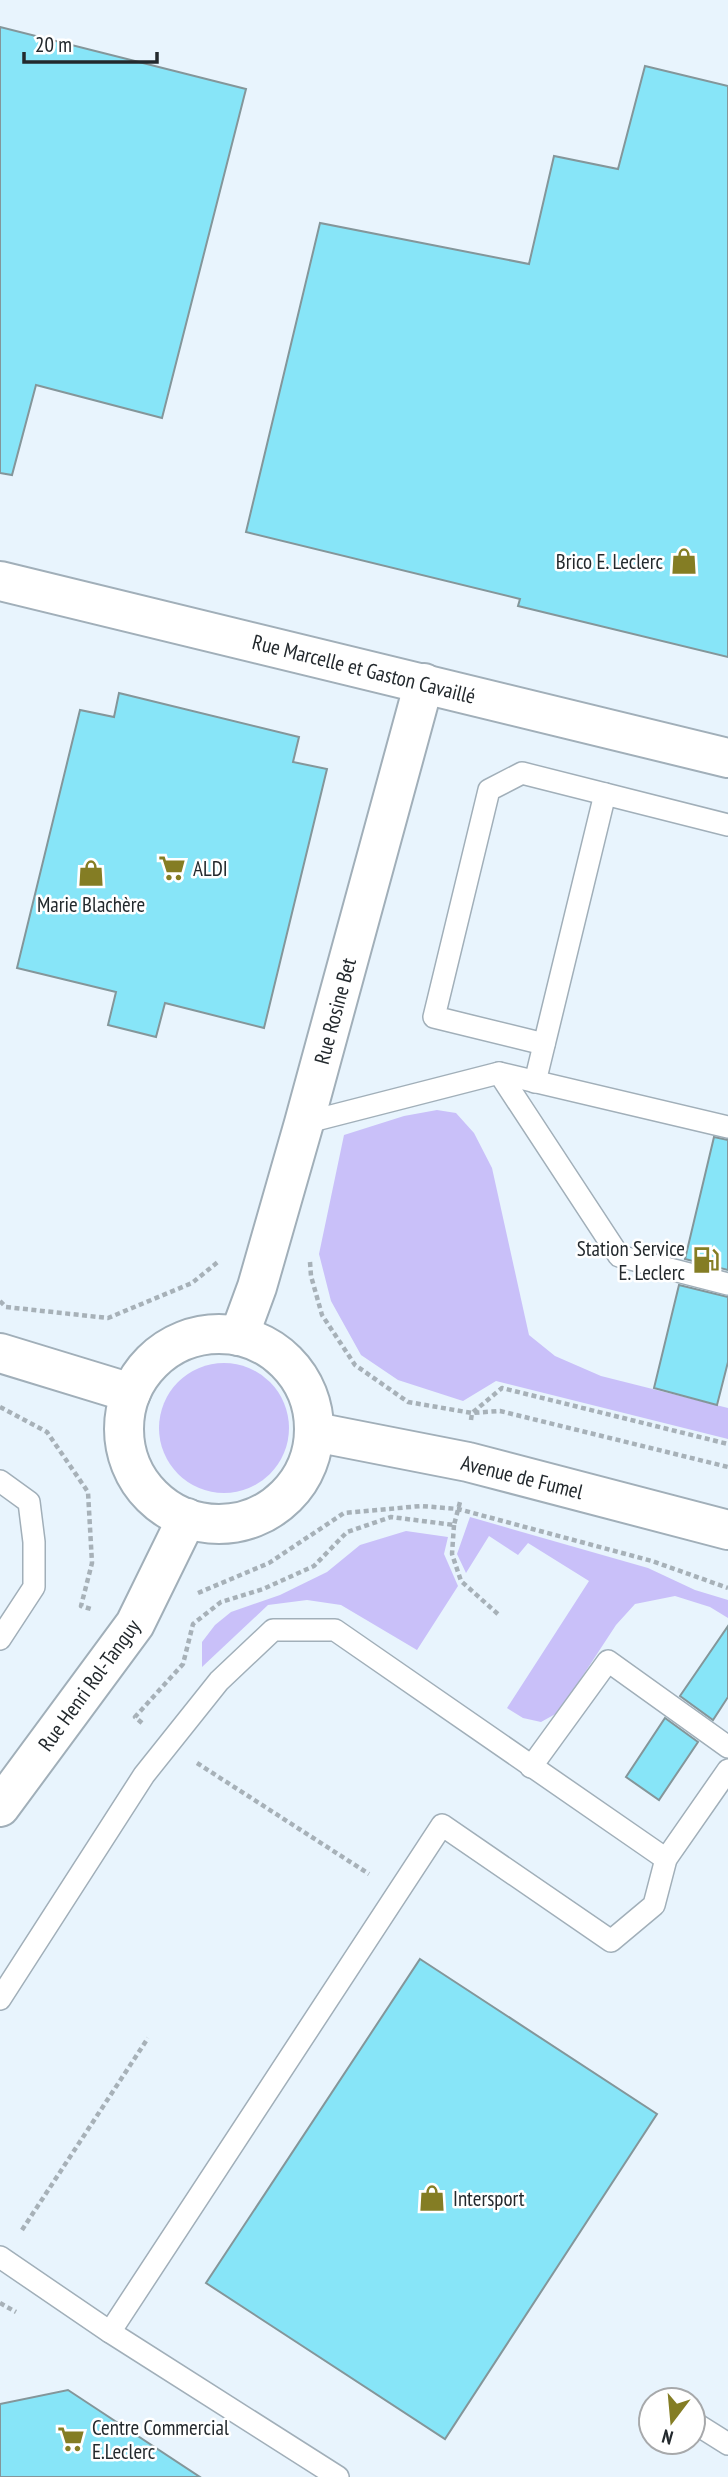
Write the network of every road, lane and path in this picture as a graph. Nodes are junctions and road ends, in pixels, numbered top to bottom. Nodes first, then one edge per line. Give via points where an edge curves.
1 (0, 581) edge
2 (424, 683) junction
3 (728, 758) edge
4 (605, 794) junction
5 (728, 825) edge
6 (544, 1044) junction
7 (499, 1073) junction
8 (535, 1082) junction
9 (304, 1123) junction
10 (728, 1127) edge
11 (272, 1229) junction
12 (224, 1257) dead end
13 (728, 1284) edge
14 (0, 1301) edge
15 (239, 1336) junction
16 (0, 1353) edge
17 (131, 1393) junction
18 (0, 1408) edge
19 (472, 1413) junction
20 (315, 1432) junction
21 (728, 1444) edge
22 (468, 1462) junction
23 (728, 1466) edge
24 (0, 1481) edge
25 (458, 1509) junction
26 (187, 1518) junction
27 (454, 1525) junction
28 (728, 1530) edge
29 (728, 1588) edge
30 (190, 1597) dead end
31 (499, 1615) dead end
32 (135, 1624) junction
33 (0, 1639) edge
34 (168, 1744) junction
35 (728, 1747) edge
36 (531, 1767) junction
37 (728, 1770) edge
38 (0, 1807) edge
39 (666, 1859) junction
40 (397, 1892) junction
41 (0, 1999) edge
42 (148, 2038) dead end
43 (1, 2258) edge
44 (0, 2303) edge
45 (25, 2319) dead end
46 (110, 2332) junction
47 (707, 2431) edge
48 (728, 2444) edge
49 (338, 2477) edge

1 - 2 street, Rue Marcelle et Gaston Cavaillé
2 - 3 street, Rue Marcelle et Gaston Cavaillé
2 - 9 street, Rue Rosine Bet
4 - 5 lane
4 - 6 lane
4 - 6 lane via 522,774 489,790 434,1017
6 - 8 lane
7 - 8 lane
7 - 9 lane
7 - 13 lane via 619,1256
8 - 10 lane
9 - 11 street, Rue Rosine Bet
11 - 15 street, Rue Rosine Bet
11 - 19 path via 307,1239 322,1315 355,1365 408,1402
12 - 14 path via 192,1283 108,1318 6,1307
15 - 17 street via 186,1339 144,1370
15 - 20 street via 270,1348 295,1370 310,1399
16 - 17 street
17 - 26 street via 124,1423 127,1453 139,1481 160,1504
18 - 32 path via 47,1432 88,1492 92,1563 81,1606
19 - 21 path via 502,1388
19 - 22 path
19 - 23 path via 500,1411
20 - 22 street, Avenue de Fumel
20 - 26 street via 309,1461 295,1488 273,1508 246,1521 216,1524
22 - 25 path
22 - 28 street, Avenue de Fumel
24 - 33 lane via 29,1502 34,1587
25 - 27 path
25 - 29 path via 652,1561
25 - 30 path via 421,1506 344,1513 269,1563
26 - 32 street, Rue Henri Rol-Tanguy
27 - 31 path via 452,1553 461,1581
27 - 34 path via 391,1517 347,1532 314,1566 221,1602 193,1623 183,1664 135,1717
32 - 38 street, Rue Henri Rol-Tanguy
34 - 36 lane via 219,1681 273,1630 335,1630
34 - 40 path
34 - 41 lane
35 - 36 lane via 608,1661
36 - 39 lane
37 - 39 lane
39 - 40 lane via 654,1905 611,1941 442,1825
40 - 46 lane
42 - 43 path
43 - 46 lane
44 - 45 path
46 - 49 lane
47 - 48 lane

